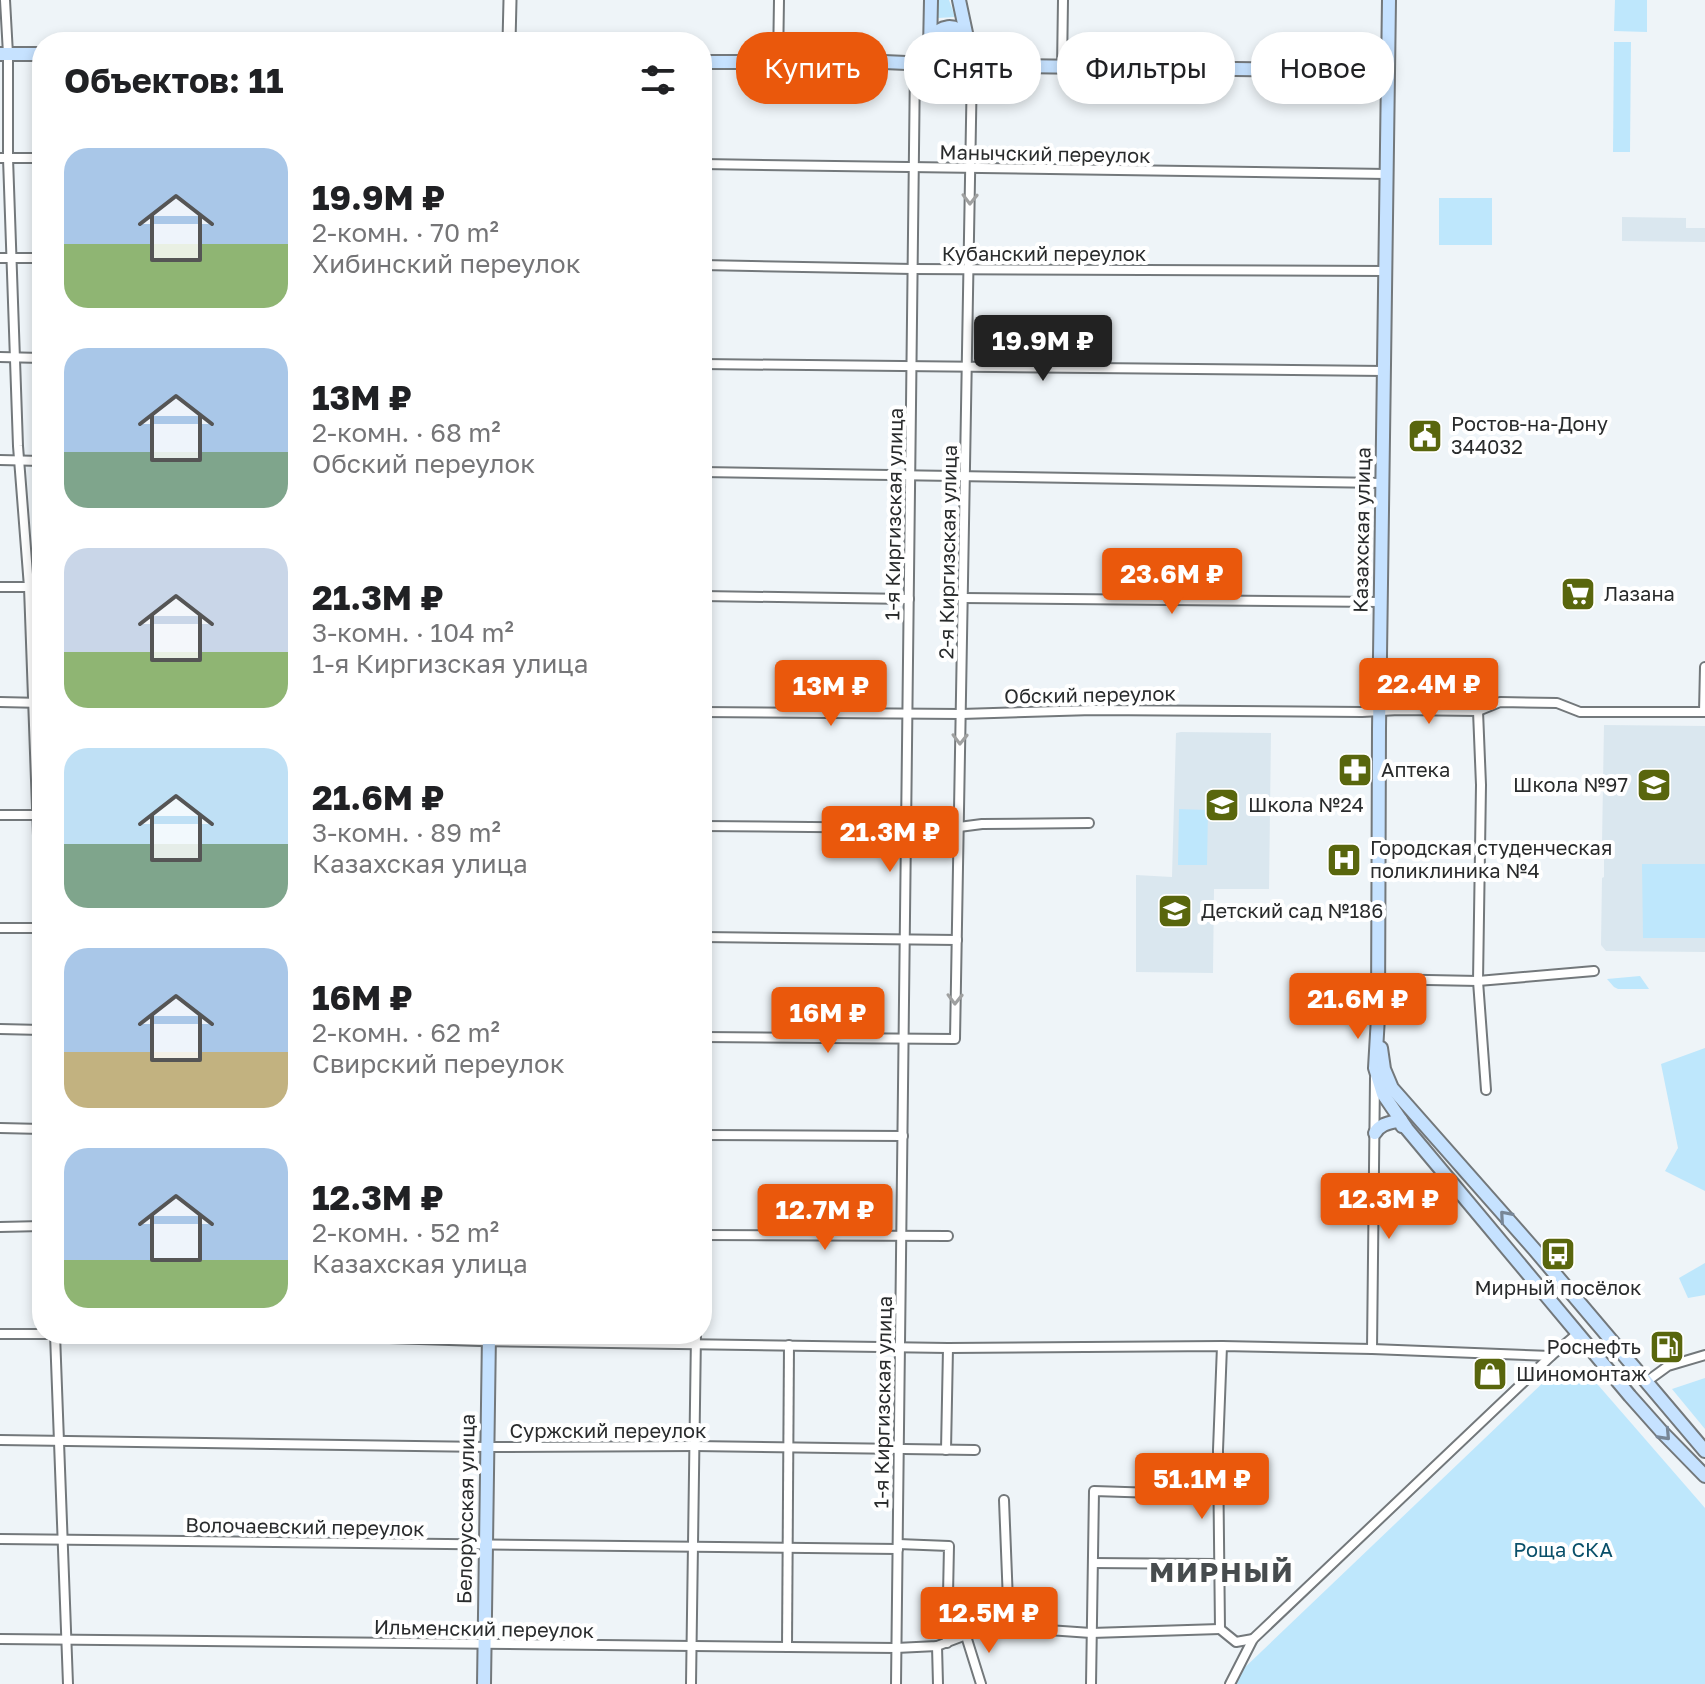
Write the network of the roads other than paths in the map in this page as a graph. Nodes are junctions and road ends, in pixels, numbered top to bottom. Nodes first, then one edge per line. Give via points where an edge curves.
1 (5, 0) edge
2 (510, 0) edge
3 (779, 0) edge
4 (931, 0) edge
5 (959, 0) edge
6 (1063, 0) edge
7 (1389, 0) edge
8 (509, 32) edge
9 (778, 32) edge
10 (930, 32) edge
11 (937, 32) edge
12 (960, 32) edge
13 (966, 32) edge
14 (1063, 32) edge
15 (1389, 32) edge
16 (4, 54) edge
17 (32, 54) edge
18 (904, 60) edge
19 (712, 62) edge
20 (736, 62) edge
21 (888, 62) edge
22 (899, 62) junction
23 (904, 63) edge
24 (915, 104) edge
25 (972, 104) edge
26 (1388, 104) edge
27 (4, 158) edge
28 (32, 158) edge
29 (712, 164) edge
30 (914, 168) junction
31 (971, 169) junction
32 (1387, 174) junction
33 (0, 258) edge
34 (11, 258) junction
35 (32, 258) edge
36 (712, 265) edge
37 (913, 269) junction
38 (969, 269) junction
39 (1386, 271) junction
40 (0, 357) edge
41 (15, 358) junction
42 (32, 358) edge
43 (712, 364) edge
44 (912, 365) junction
45 (967, 366) junction
46 (1384, 371) junction
47 (0, 460) edge
48 (19, 461) junction
49 (32, 461) edge
50 (712, 472) edge
51 (911, 476) junction
52 (965, 476) junction
53 (1383, 483) junction
54 (0, 587) edge
55 (29, 587) junction
56 (712, 596) edge
57 (963, 598) junction
58 (909, 599) junction
59 (1381, 602) junction
60 (32, 626) edge
61 (1705, 667) edge
62 (0, 702) edge
63 (32, 703) edge
64 (1380, 711) junction
65 (1478, 711) junction
66 (712, 712) edge
67 (1704, 712) edge
68 (908, 713) junction
69 (961, 714) junction
70 (0, 815) edge
71 (32, 815) edge
72 (1089, 823) dead end
73 (712, 826) edge
74 (959, 827) junction
75 (906, 828) junction
76 (0, 928) edge
77 (32, 928) edge
78 (712, 937) edge
79 (905, 939) junction
80 (957, 940) junction
81 (1594, 971) dead end
82 (1378, 979) junction
83 (1478, 981) junction
84 (1378, 1017) junction
85 (0, 1029) edge
86 (32, 1030) edge
87 (712, 1037) edge
88 (904, 1040) junction
89 (1375, 1068) junction
90 (1486, 1090) dead end
91 (1404, 1124) junction
92 (0, 1128) edge
93 (32, 1129) edge
94 (1375, 1133) junction
95 (712, 1135) edge
96 (903, 1136) junction
97 (32, 1226) edge
98 (0, 1227) edge
99 (712, 1235) edge
100 (948, 1236) dead end
101 (901, 1237) junction
102 (1534, 1249) junction
103 (1518, 1263) junction
104 (0, 1334) edge
105 (32, 1334) edge
106 (1577, 1334) junction
107 (712, 1340) edge
108 (55, 1344) edge
109 (489, 1344) edge
110 (696, 1344) edge
111 (789, 1345) junction
112 (900, 1346) junction
113 (1222, 1346) junction
114 (948, 1348) junction
115 (1372, 1349) junction
116 (1705, 1355) edge
117 (1551, 1356) junction
118 (1646, 1382) junction
119 (1630, 1396) junction
120 (0, 1440) edge
121 (59, 1440) junction
122 (695, 1446) junction
123 (487, 1447) junction
124 (789, 1448) junction
125 (899, 1450) junction
126 (946, 1450) junction
127 (975, 1450) dead end
128 (1705, 1451) edge
129 (1705, 1476) edge
130 (1218, 1495) junction
131 (1004, 1500) dead end
132 (0, 1539) edge
133 (63, 1541) junction
134 (486, 1545) junction
135 (693, 1547) junction
136 (898, 1547) junction
137 (788, 1548) junction
138 (1093, 1563) junction
139 (1219, 1564) junction
140 (1009, 1627) junction
141 (1220, 1629) junction
142 (1091, 1633) junction
143 (966, 1636) junction
144 (0, 1639) edge
145 (1253, 1639) junction
146 (66, 1640) junction
147 (484, 1644) junction
148 (942, 1645) junction
149 (787, 1647) junction
150 (692, 1648) junction
151 (896, 1648) junction
152 (68, 1684) edge
153 (484, 1684) edge
154 (691, 1684) edge
155 (896, 1684) edge
156 (938, 1684) edge
157 (981, 1684) edge
158 (1091, 1684) edge
159 (1230, 1684) edge

1 - 16 street
2 - 8 street
3 - 9 street
4 - 10 main road
5 - 13 main road
6 - 14 street
7 - 15 main road, Казахская улица
11 - 12 main road via 948,27
16 - 17 main road
16 - 27 street
18 - 22 main road
19 - 20 main road
21 - 22 main road
22 - 23 main road
24 - 30 street, 1-я Киргизская улица
25 - 31 street, 2-я Киргизская улица
26 - 32 main road, Казахская улица
27 - 28 street
27 - 34 street
29 - 30 street, Манычский переулок
30 - 31 street, Манычский переулок
30 - 37 street, 1-я Киргизская улица
31 - 32 street, Манычский переулок
31 -> 38 street, 2-я Киргизская улица
32 - 39 main road, Казахская улица
33 - 34 street
34 - 35 street
34 - 41 street
36 - 37 street, Кубанский переулок
37 - 38 street, Кубанский переулок
37 - 44 street, 1-я Киргизская улица
38 - 39 street, Кубанский переулок
38 - 45 street, 2-я Киргизская улица
39 - 46 main road, Казахская улица
40 - 41 street
41 - 42 street
41 - 48 street
43 - 44 street
44 - 45 street
44 - 51 street, 1-я Киргизская улица
45 - 46 street
45 - 52 street, 2-я Киргизская улица
46 - 53 main road, Казахская улица
47 - 48 street
48 - 49 street
48 - 55 street
50 - 51 street
51 - 52 street
51 - 58 street, 1-я Киргизская улица
52 - 53 street
52 - 57 street, 2-я Киргизская улица
53 - 59 main road, Казахская улица
54 - 55 street
55 - 60 street
56 - 58 street
57 - 59 street
57 - 69 street, 2-я Киргизская улица
58 - 68 street, 1-я Киргизская улица
59 - 64 main road, Казахская улица
61 - 67 street
62 - 63 street
64 - 65 street, Обский переулок
64 - 69 street, Обский переулок
64 - 82 main road, Казахская улица
65 - 67 street, Обский переулок via 1514,702 1557,703 1580,712
65 - 83 street
66 - 68 street, Обский переулок
68 - 69 street, Обский переулок
68 - 75 street, 1-я Киргизская улица
69 -> 74 street, 2-я Киргизская улица
70 - 71 street
72 - 74 street
73 - 75 street
74 - 75 street
74 - 80 street, 2-я Киргизская улица
75 - 79 street, 1-я Киргизская улица
76 - 77 street
78 - 79 street
79 - 80 street
79 - 88 street, 1-я Киргизская улица
80 -> 88 street, 2-я Киргизская улица via 955,1039
81 - 83 street
82 - 83 street
82 - 84 main road, Казахская улица
83 - 90 street
84 - 89 main road, Казахская улица
102 -> 84 main road via 1392,1088 1384,1069
85 - 86 street
87 - 88 street
88 - 96 street, 1-я Киргизская улица
89 - 91 main road via 1383,1094
89 - 94 street, Казахская улица
91 - 94 main road via 1382,1125
91 - 103 main road
92 - 93 street
94 - 115 street, Казахская улица
95 - 96 street
96 - 101 street, 1-я Киргизская улица
97 - 98 street
99 - 101 street
100 - 101 street
101 - 112 street, 1-я Киргизская улица
102 - 103 main road
102 - 118 main road
103 - 106 main road
104 - 105 street
106 - 117 street
106 - 119 main road
107 - 111 street
108 - 121 street
109 - 123 main road, Белорусская улица
110 - 122 street
111 - 112 street
111 - 124 street
112 - 114 street
112 - 125 street, 1-я Киргизская улица
113 - 114 street
113 - 115 street
113 - 130 street
114 - 126 street
115 - 117 street
116 - 118 street via 1668,1366
117 - 145 street
118 - 119 main road
118 - 128 main road
119 -> 129 main road
120 - 121 street, Суржский переулок
121 - 123 street, Суржский переулок
121 - 133 street
122 - 123 street, Суржский переулок
122 - 124 street, Суржский переулок
122 - 135 street
123 - 134 main road, Белорусская улица
124 - 125 street, Суржский переулок
124 - 137 street
125 - 126 street, Суржский переулок
125 - 136 street, 1-я Киргизская улица
126 - 127 street, Суржский переулок
130 - 138 street via 1094,1491
130 - 139 street
131 - 140 street
132 - 133 street, Волочаевский переулок
133 - 134 street, Волочаевский переулок
133 - 146 street
134 - 135 street, Волочаевский переулок
134 - 147 main road, Белорусская улица
135 - 137 street, Волочаевский переулок
135 - 150 street
136 - 137 street, Волочаевский переулок
136 - 148 street, Волочаевский переулок via 949,1546
136 - 151 street, 1-я Киргизская улица
137 - 149 street
138 - 139 street
138 - 142 street
139 - 141 street
140 - 142 street, Ильменский переулок
140 - 143 street, Ильменский переулок via 990,1626
141 - 142 street, Ильменский переулок
141 - 145 street, Ильменский переулок via 1236,1642
142 - 158 street
143 - 148 street, Ильменский переулок
143 - 157 street
144 - 146 street, Ильменский переулок
145 - 159 street
146 - 147 street, Ильменский переулок
146 - 152 street
147 - 150 street, Ильменский переулок
147 - 153 main road, Белорусская улица
148 - 151 street, Ильменский переулок
148 - 156 street
149 - 150 street, Ильменский переулок
149 - 151 street, Ильменский переулок
150 - 154 street
151 - 155 street, 1-я Киргизская улица

